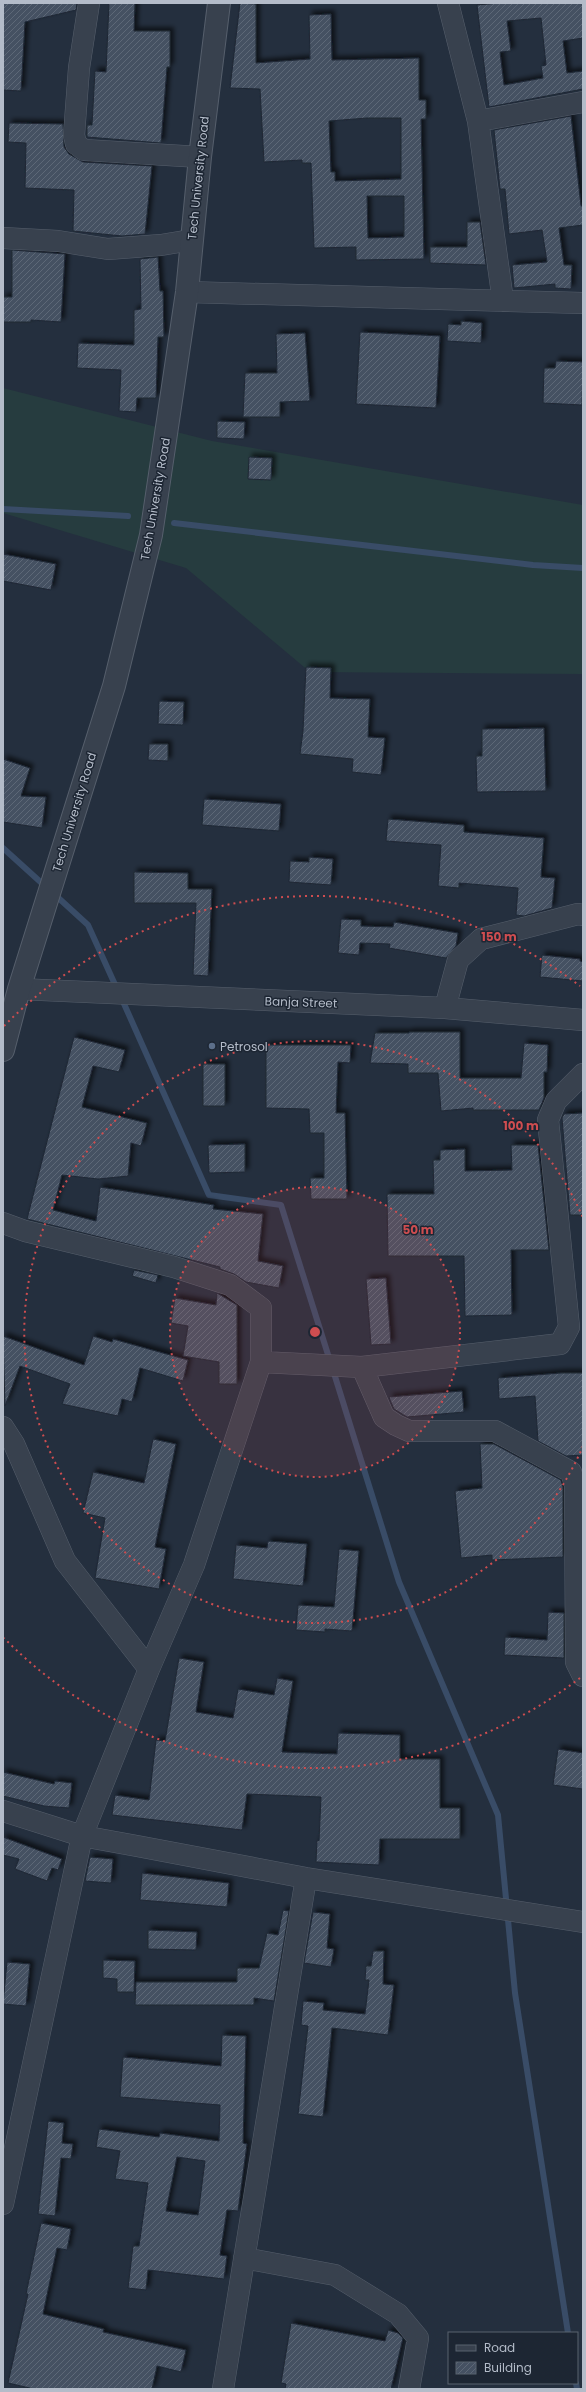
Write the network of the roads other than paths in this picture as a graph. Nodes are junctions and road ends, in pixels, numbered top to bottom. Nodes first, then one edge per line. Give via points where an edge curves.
1 (89, 3) edge
2 (219, 3) edge
3 (448, 3) edge
4 (583, 102) edge
5 (478, 122) junction
6 (200, 157) junction
7 (3, 238) edge
8 (191, 240) junction
9 (188, 292) junction
10 (503, 300) junction
11 (583, 303) edge
12 (583, 915) edge
13 (19, 990) junction
14 (445, 1008) junction
15 (583, 1020) edge
16 (3, 1050) edge
17 (583, 1074) edge
18 (3, 1223) edge
19 (261, 1362) junction
20 (362, 1367) junction
21 (3, 1427) edge
22 (149, 1669) junction
23 (583, 1676) edge
24 (3, 1811) edge
25 (82, 1836) junction
26 (306, 1878) junction
27 (583, 1922) edge
28 (3, 2204) edge
29 (244, 2258) junction
30 (223, 2389) edge
31 (409, 2389) edge

1 - 6 street via 79,68 74,135 76,144 84,150
2 - 6 street, Tech University Road
3 - 5 street
4 - 5 street
5 - 10 street
6 - 8 street, Tech University Road
7 - 8 street via 58,241 108,249
8 - 9 street, Tech University Road
9 - 10 street
9 - 13 street, Tech University Road via 151,535 114,686
10 - 11 street
12 - 14 street via 578,914 481,939 458,960
13 - 14 street, Banja Street
13 - 16 street, Tech University Road
14 - 15 street, Banja Street
17 - 20 street via 556,1101 548,1120 569,1327 560,1344
18 - 19 street via 25,1231 174,1267 230,1285 261,1308
19 - 20 street
19 - 22 street via 194,1565
20 - 23 street via 384,1417 396,1425 409,1431 495,1431 571,1472 575,1485 576,1662
21 - 22 street via 14,1444 65,1561
22 - 25 street
24 - 25 street
25 - 26 street
25 - 28 street
26 - 27 street
26 - 29 street
29 - 30 street
29 - 31 street via 335,2275 398,2314 418,2338

